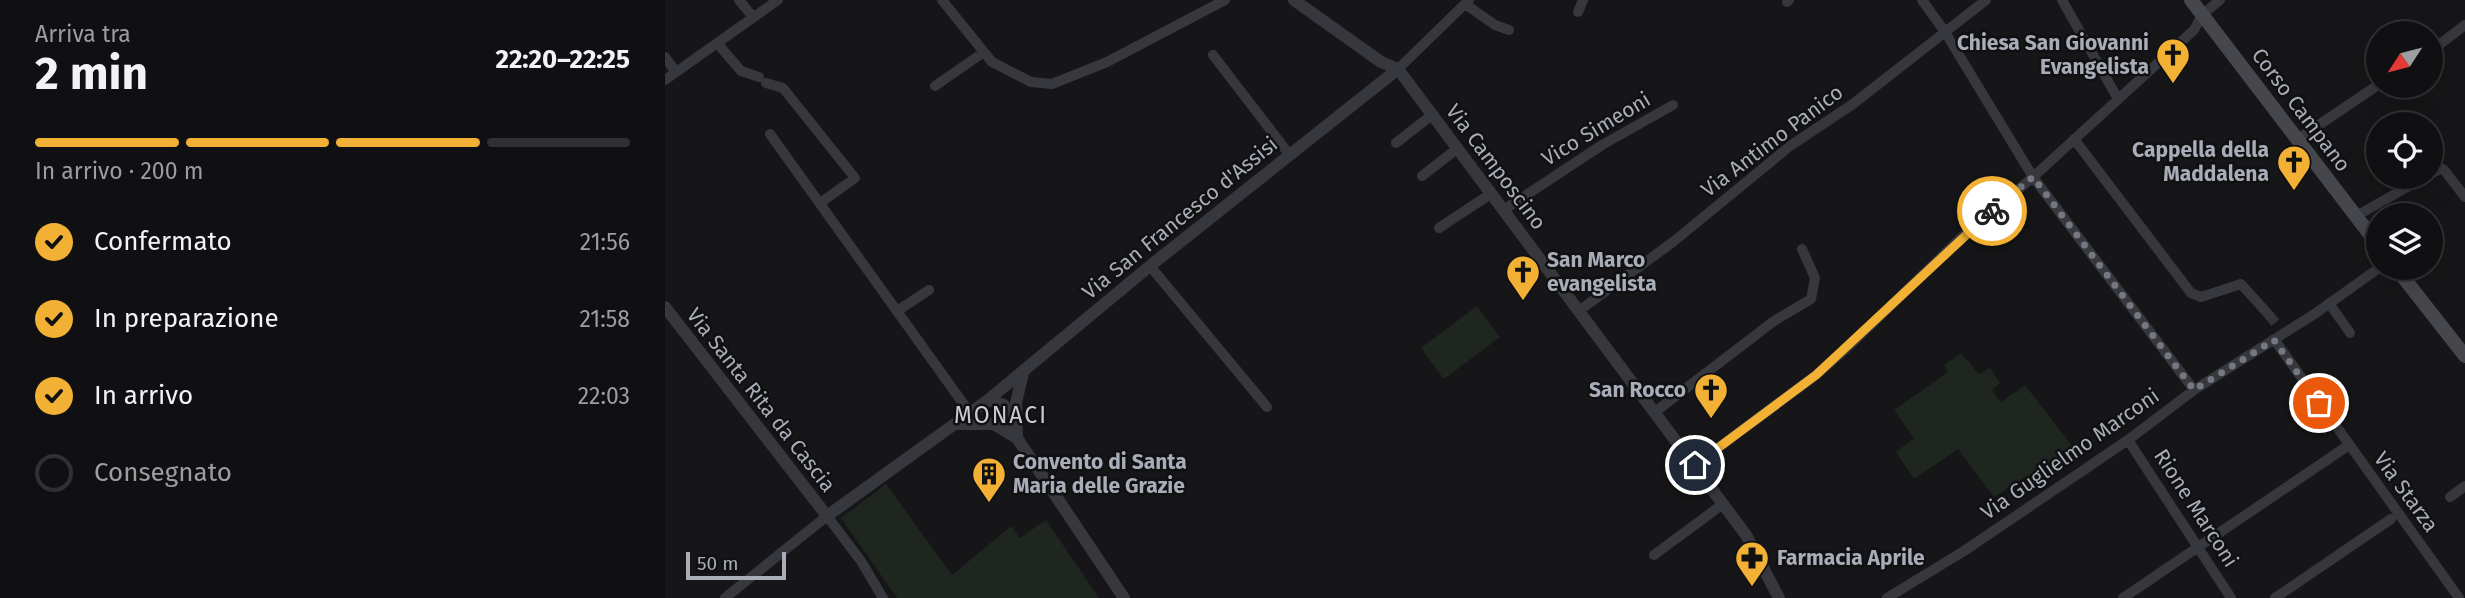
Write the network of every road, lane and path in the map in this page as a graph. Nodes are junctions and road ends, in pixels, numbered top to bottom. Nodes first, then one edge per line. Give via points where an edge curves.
1 (739, 0) edge
2 (778, 0) edge
3 (942, 0) edge
4 (1225, 0) edge
5 (1294, 0) edge
6 (1583, 0) edge
7 (1922, 0) edge
8 (1986, 0) edge
9 (2062, 0) edge
10 (2191, 0) edge
11 (2220, 0) edge
12 (1467, 2) edge
13 (1578, 12) dead end
14 (2202, 15) junction
15 (753, 17) junction
16 (2465, 26) edge
17 (1509, 30) dead end
18 (1945, 32) junction
19 (2443, 42) edge
20 (717, 43) junction
21 (983, 52) junction
22 (1213, 55) dead end
23 (665, 57) edge
24 (1398, 69) junction
25 (676, 72) junction
26 (665, 80) edge
27 (935, 86) dead end
28 (2366, 93) edge
29 (2118, 99) junction
30 (1673, 105) dead end
31 (1433, 114) junction
32 (771, 134) dead end
33 (2074, 139) junction
34 (2298, 139) junction
35 (1396, 143) dead end
36 (1458, 148) junction
37 (1289, 154) junction
38 (2443, 169) edge
39 (1422, 176) dead end
40 (2033, 177) junction
41 (2404, 189) edge
42 (1492, 193) junction
43 (2465, 197) edge
44 (820, 203) junction
45 (1505, 209) junction
46 (2356, 216) junction
47 (1439, 228) dead end
48 (2366, 229) edge
49 (1802, 249) dead end
50 (1150, 266) junction
51 (2366, 277) edge
52 (2405, 280) edge
53 (929, 290) dead end
54 (2329, 303) junction
55 (665, 307) edge
56 (1580, 310) junction
57 (897, 311) junction
58 (2269, 315) tunnel mouth
59 (2350, 333) dead end
60 (2274, 340) junction
61 (2465, 356) edge
62 (1026, 369) junction
63 (2194, 390) junction
64 (988, 400) junction
65 (1267, 407) dead end
66 (1655, 412) junction
67 (970, 413) junction
68 (953, 425) junction
69 (1009, 425) junction
70 (2128, 440) junction
71 (2349, 445) junction
72 (1695, 465) junction
73 (2465, 486) edge
74 (2450, 497) dead end
75 (1723, 504) junction
76 (827, 516) junction
77 (2391, 519) dead end
78 (2200, 548) junction
79 (1654, 555) dead end
80 (726, 598) edge
81 (883, 598) edge
82 (1124, 598) edge
83 (1779, 598) edge
84 (1887, 598) edge
85 (2123, 598) edge
86 (2231, 598) edge
87 (2275, 598) edge
88 (2459, 598) edge

1 - 15 street
2 - 15 street
3 - 21 street
4 - 21 street via 1107,62 1052,84 1013,75
5 - 24 street via 1381,62
6 - 13 street
7 - 18 street
8 - 18 street, Via Antimo Panico
9 - 29 street
10 - 14 main road, Corso Campano
11 - 14 street
12 - 17 street via 1495,25
12 - 24 street
14 - 29 street via 2194,30
14 - 34 main road, Corso Campano
15 - 20 street
16 - 19 street
18 - 40 street
18 - 56 street, Via Antimo Panico
20 - 25 street
20 - 44 street via 741,71 783,88 855,178
21 - 27 street
22 - 37 street
23 - 25 street
24 - 31 street, Via Camposcino
24 - 37 street, Via San Francesco d'Assisi
25 - 26 street
28 - 34 street
29 - 33 street
30 - 45 street, Vico Simeoni
31 - 35 street
31 - 36 street, Via Camposcino
32 - 44 street
33 - 40 street
33 - 58 street via 2191,293 2200,298 2241,284
34 - 46 main road, Corso Campano
36 - 39 street
36 - 42 street, Via Camposcino
37 - 50 street, Via San Francesco d'Assisi
38 - 43 street
40 - 63 street
40 - 72 street via 1967,232 1816,375
41 - 46 street
42 - 45 street, Via Camposcino
42 - 47 street
44 - 57 street
45 - 56 street, Via Camposcino
46 - 48 main road, Corso Campano
49 - 66 street via 1815,278 1811,299 1774,321
50 - 62 street, Via San Francesco d'Assisi
50 - 65 street
51 - 54 street, Via Guglielmo Marconi
52 - 61 main road
53 - 57 street
54 - 59 street
54 - 60 street, Via Guglielmo Marconi via 2281,329
55 - 76 street, Via Santa Rita da Cascia
56 - 66 street, Via Camposcino
57 - 67 street
60 - 63 street, Via Guglielmo Marconi
60 - 71 street, Via Starza
62 - 64 street, Via San Francesco d'Assisi
62 - 69 street
63 - 70 street, Via Guglielmo Marconi
64 - 67 street, Via San Francesco d'Assisi
64 - 69 street via 990,412
66 - 72 street, Via Camposcino
67 - 68 street, Via San Francesco d'Assisi
68 - 69 street
68 - 76 street, Via San Francesco d'Assisi
69 - 82 street
70 - 78 street, Rione Marconi
70 - 84 street, Via Guglielmo Marconi
71 - 78 street
71 - 88 street, Via Starza
72 - 75 street, Via Camposcino
73 - 74 street
75 - 79 street
75 - 83 street, Via Camposcino via 1746,535
76 - 80 street
76 - 81 street
77 - 87 street
78 - 85 street
78 - 86 street, Rione Marconi

